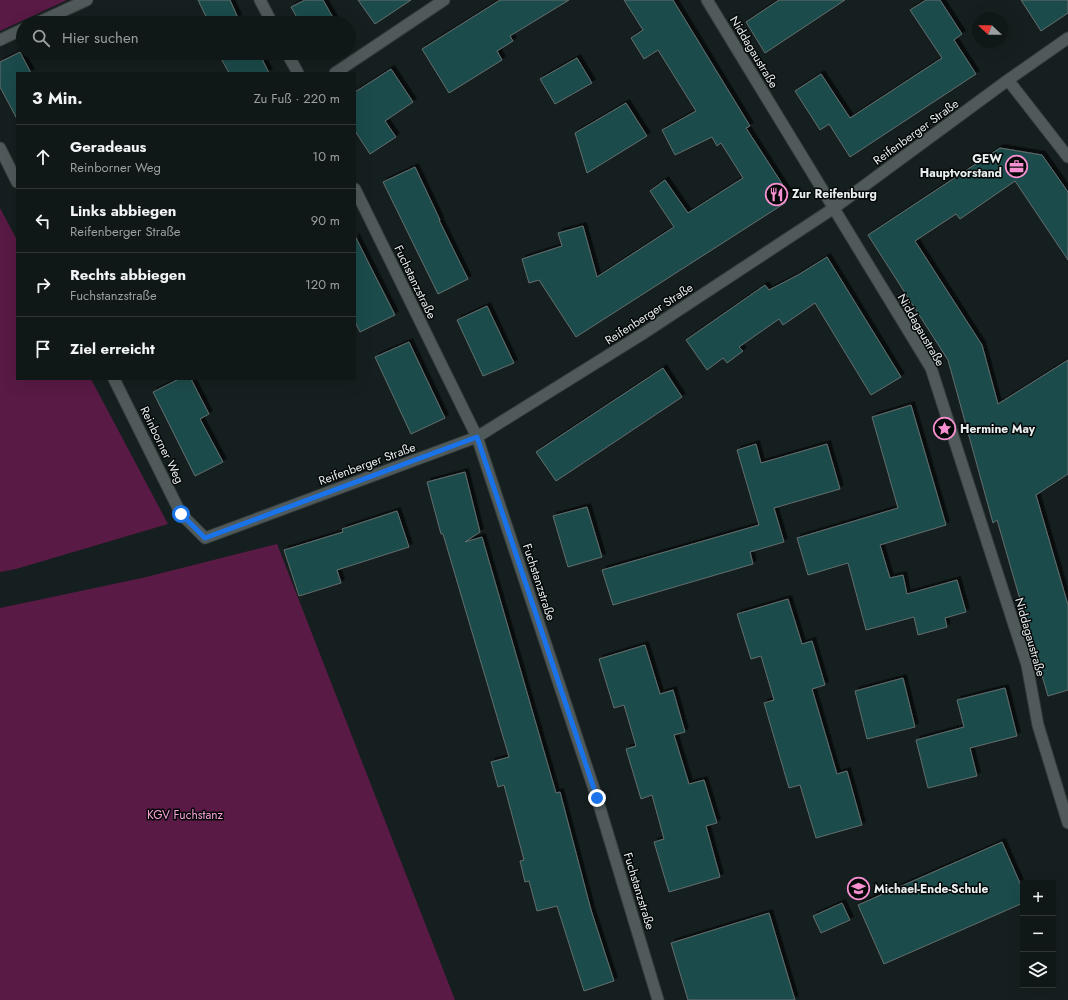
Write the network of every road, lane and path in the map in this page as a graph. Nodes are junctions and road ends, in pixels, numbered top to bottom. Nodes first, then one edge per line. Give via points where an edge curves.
1 (87, 0) edge
2 (260, 0) edge
3 (444, 0) edge
4 (707, 0) edge
5 (52, 16) edge
6 (268, 16) edge
7 (16, 32) edge
8 (1068, 38) edge
9 (0, 40) edge
10 (356, 58) edge
11 (291, 60) edge
12 (354, 60) edge
13 (297, 72) edge
14 (336, 72) edge
15 (1008, 80) junction
16 (0, 148) edge
17 (1068, 157) edge
18 (16, 180) edge
19 (356, 191) edge
20 (834, 208) junction
21 (114, 380) edge
22 (477, 437) junction
23 (205, 538) joint
24 (1068, 823) edge
25 (658, 1000) edge

1 - 5 street
2 - 6 street
3 - 10 street
4 - 20 street, Niddagaustraße
7 - 9 street
8 - 15 street, Reifenberger Straße
11 - 13 street
12 - 14 street
15 - 17 street
15 - 20 street, Reifenberger Straße
16 - 18 street
19 - 22 street, Fuchstanzstraße
20 - 22 street, Reifenberger Straße via 644,333
20 - 24 street, Niddagaustraße via 931,368 1027,665 1038,725
21 - 23 street, Reinborner Weg via 181,514
22 - 23 street, Reifenberger Straße
22 - 25 street, Fuchstanzstraße via 597,798

